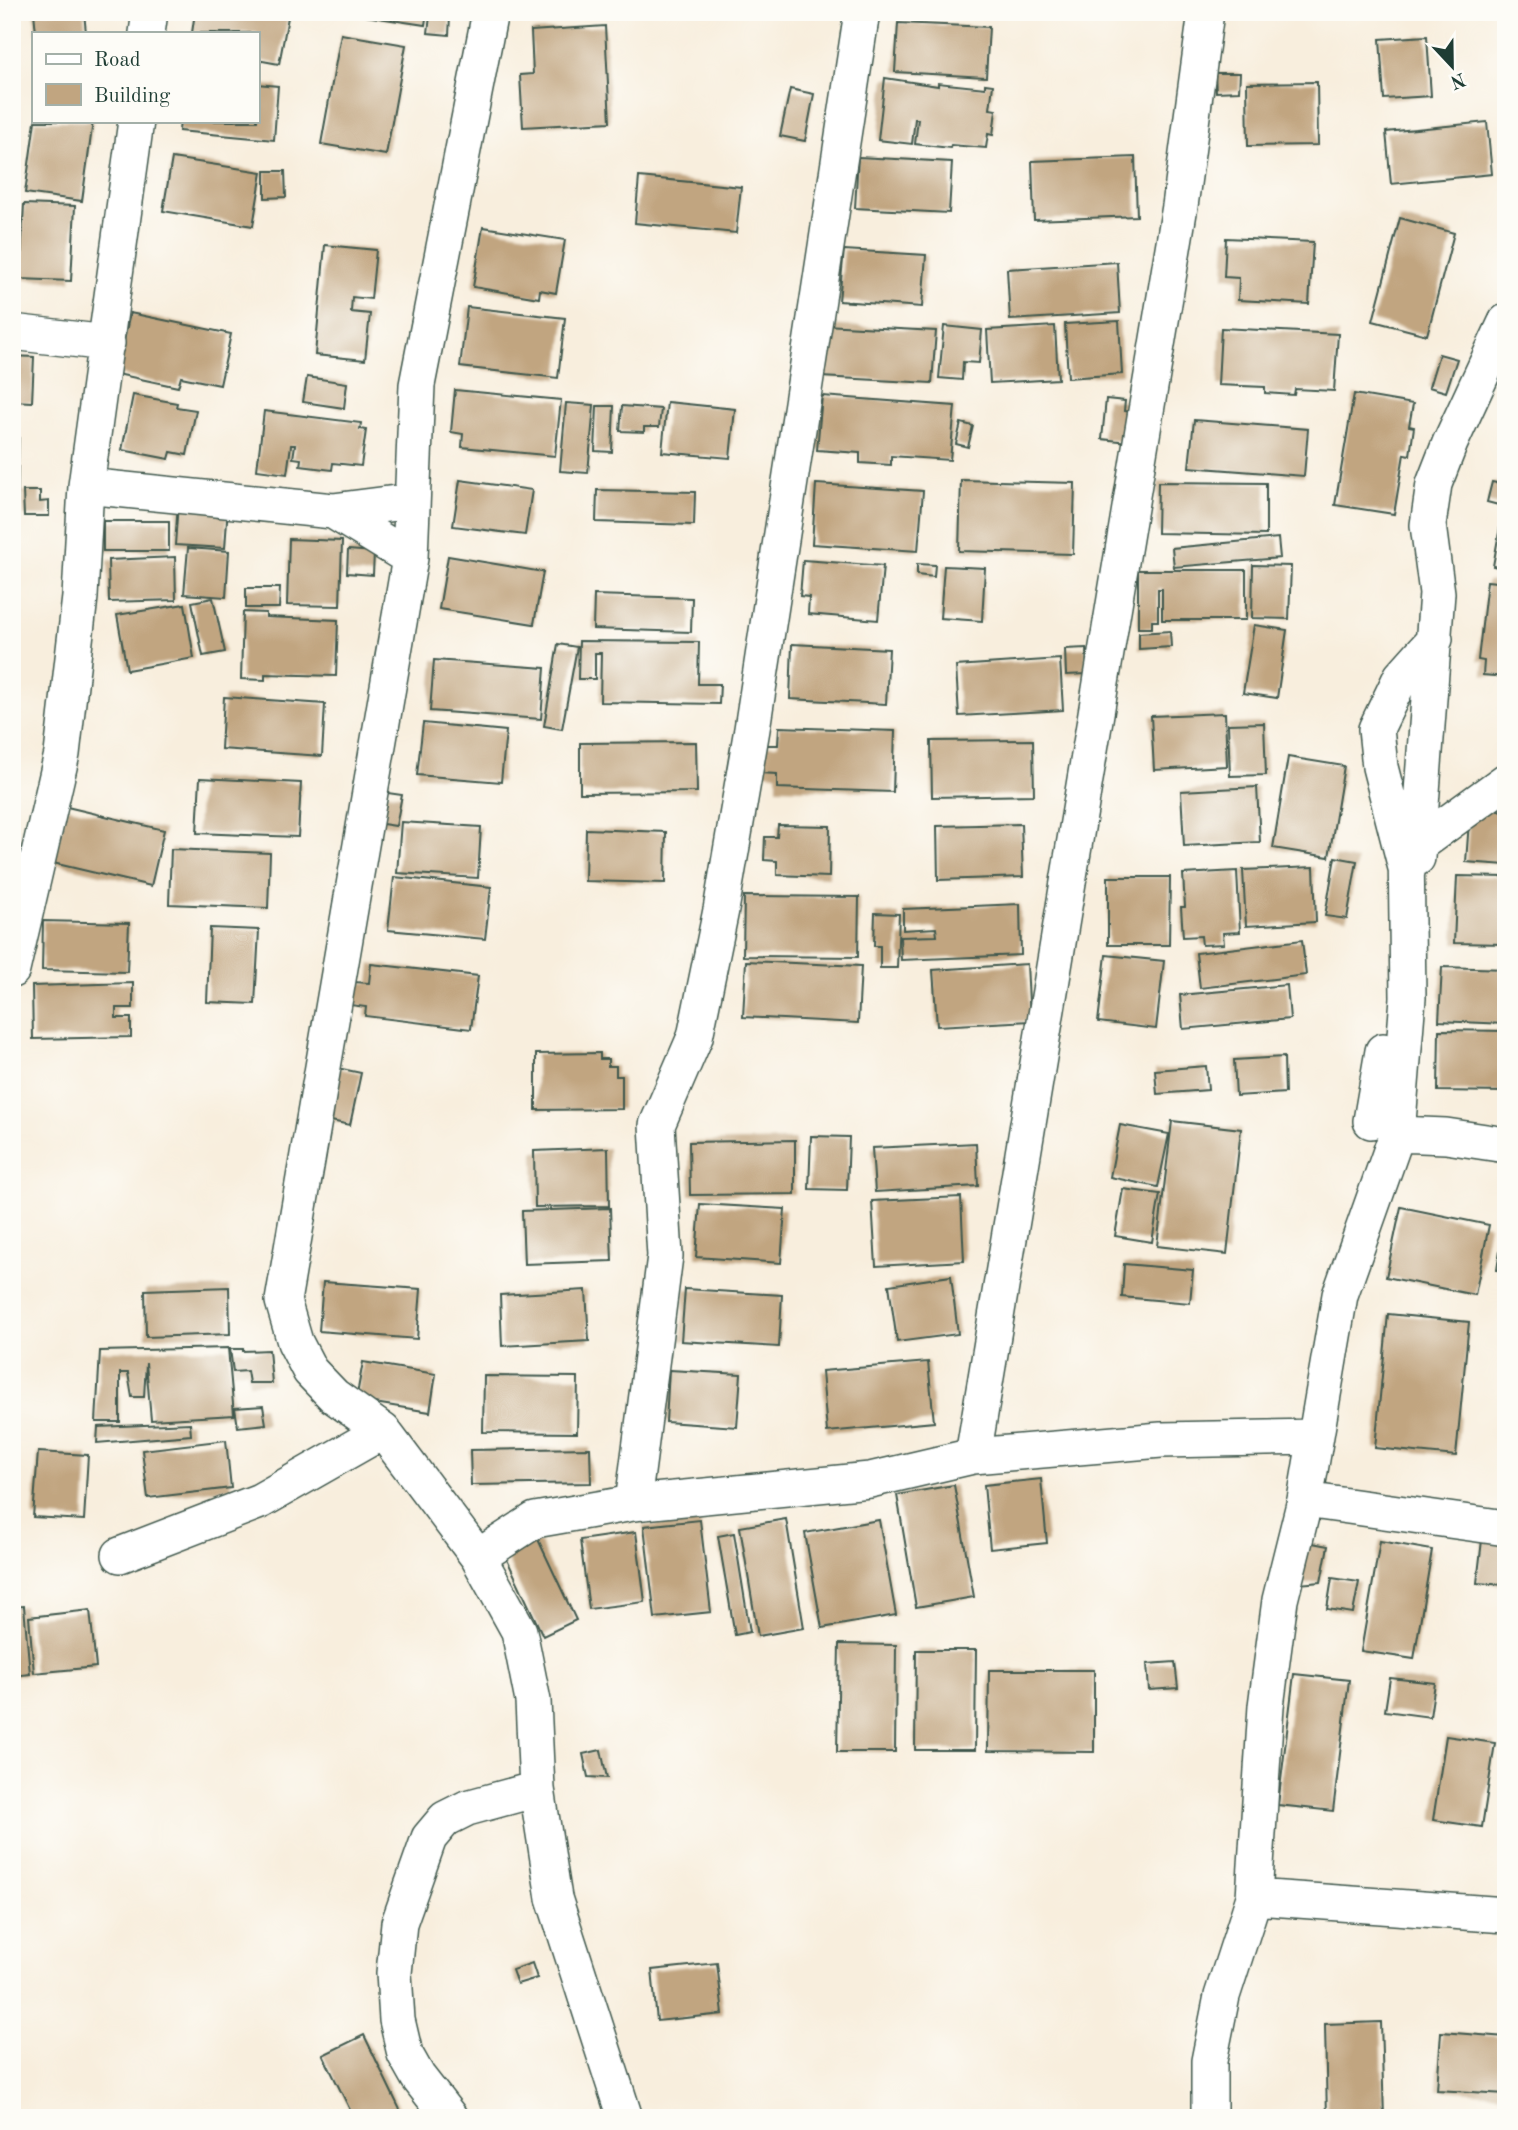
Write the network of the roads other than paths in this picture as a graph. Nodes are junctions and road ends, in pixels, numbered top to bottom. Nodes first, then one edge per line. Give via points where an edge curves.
1 (150, 12) edge
2 (491, 12) edge
3 (862, 12) edge
4 (1206, 12) edge
5 (147, 32) edge
6 (136, 122) edge
7 (1506, 322) edge
8 (12, 332) edge
9 (107, 343) junction
10 (1497, 361) edge
11 (86, 486) junction
12 (412, 501) junction
13 (333, 511) junction
14 (410, 558) junction
15 (1435, 639) junction
16 (1506, 781) edge
17 (1419, 844) junction
18 (1411, 890) junction
19 (12, 970) edge
20 (1384, 1128) junction
21 (1506, 1145) edge
22 (383, 1431) junction
23 (1314, 1437) junction
24 (973, 1457) junction
25 (1305, 1500) junction
26 (633, 1503) junction
27 (1506, 1528) edge
28 (120, 1555) dead end
29 (478, 1557) junction
30 (537, 1789) junction
31 (1254, 1897) junction
32 (1506, 1915) edge
33 (450, 2118) edge
34 (625, 2118) edge
35 (1209, 2118) edge

1 - 5 street
2 - 12 street via 417,385
3 - 26 street via 721,910 695,1037 657,1125 665,1256
4 - 24 street via 1180,206
6 - 9 street
7 - 10 street
8 - 9 street
9 - 11 street
10 - 15 street via 1450,443 1434,484 1428,525 1437,593
11 - 13 street
11 - 19 street via 80,597 62,754
12 - 13 street
12 - 14 street
13 - 14 street
14 - 22 street via 283,1301 295,1342 310,1371 334,1396
15 - 17 street
15 - 18 street via 1401,677 1376,729 1380,767
16 - 17 street
17 - 18 street
17 - 20 street via 1406,847 1408,998
18 - 20 street
20 - 21 street
20 - 23 street via 1340,1295
22 - 28 street via 260,1502
22 - 29 street
23 - 24 street via 1161,1440
23 - 25 street
24 - 26 street via 870,1480
25 - 27 street
25 - 31 street via 1276,1627 1266,1706
26 - 29 street via 535,1520
29 - 30 street via 519,1631 533,1701
30 - 33 street via 467,1808 445,1819 429,1838 400,1923 394,1973 405,2054
30 - 34 street via 554,1898
31 - 32 street
31 - 35 street via 1222,1996 1209,2061

